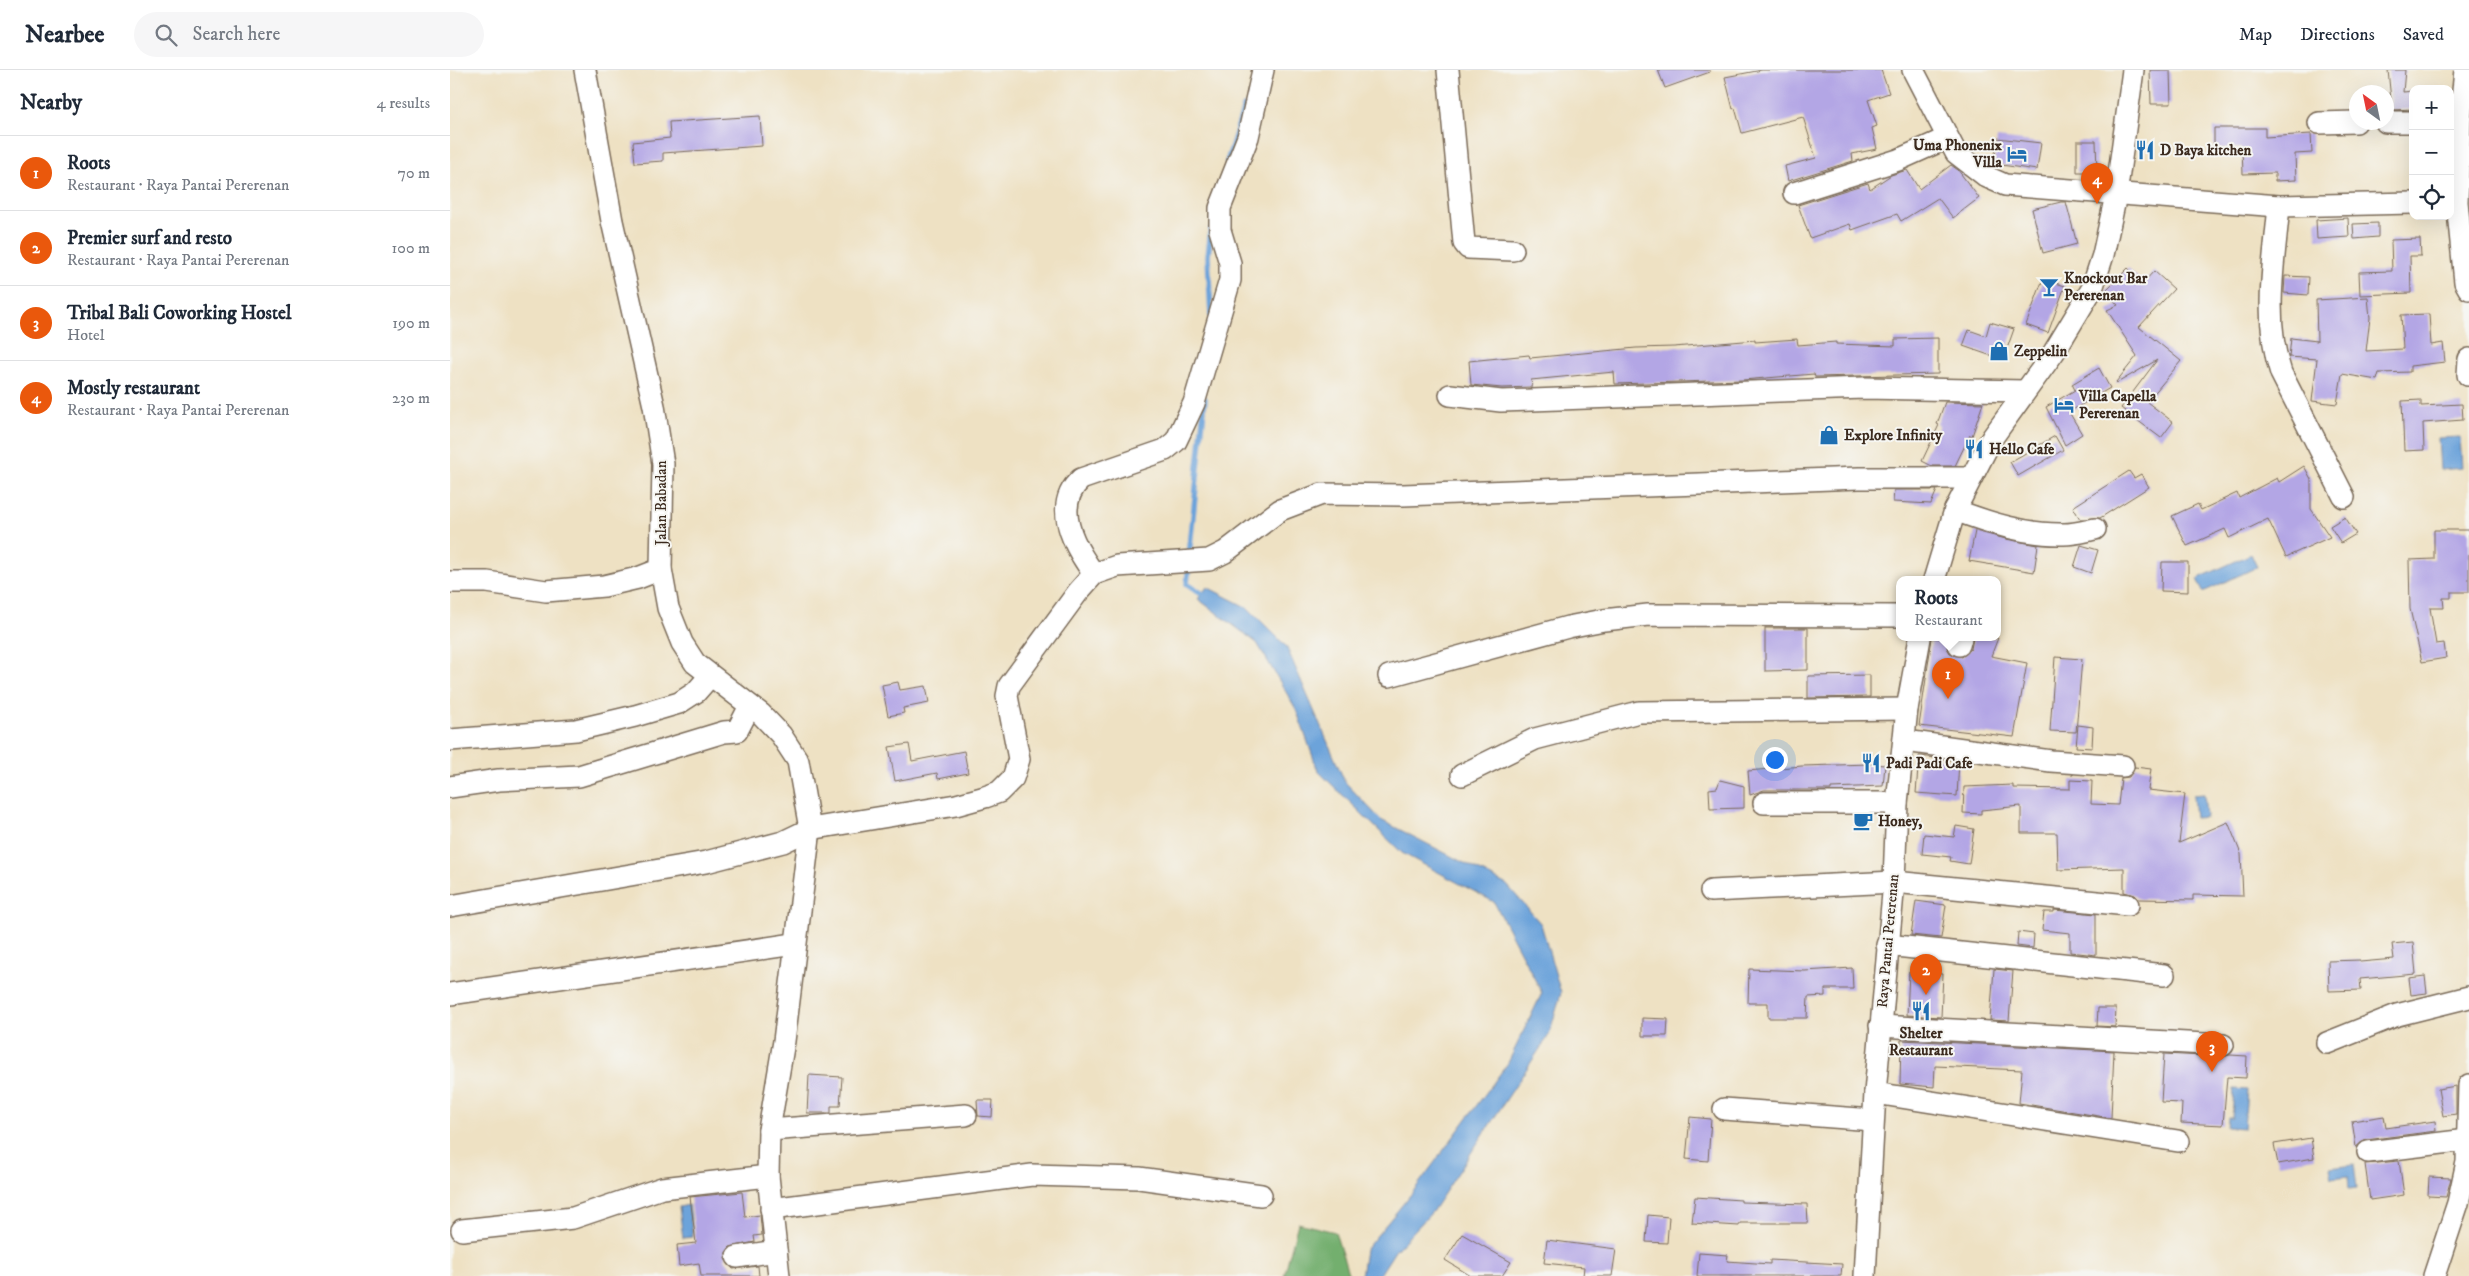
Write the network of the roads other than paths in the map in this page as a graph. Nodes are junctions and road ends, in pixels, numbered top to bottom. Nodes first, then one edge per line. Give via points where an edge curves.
1 (585, 70) edge
2 (1263, 70) edge
3 (1448, 70) edge
4 (1913, 70) edge
5 (2134, 70) edge
6 (2465, 70) edge
7 (2466, 93) edge
8 (2318, 122) dead end
9 (2349, 122) edge
10 (2394, 122) edge
11 (2409, 122) edge
12 (2455, 122) edge
13 (1947, 138) junction
14 (1794, 192) dead end
15 (2116, 195) junction
16 (2454, 202) edge
17 (2409, 203) edge
18 (2279, 206) junction
19 (1513, 250) dead end
20 (2469, 290) edge
21 (2025, 391) junction
22 (1450, 395) dead end
23 (1970, 478) junction
24 (2344, 497) dead end
25 (1955, 510) junction
26 (2095, 529) dead end
27 (661, 569) junction
28 (1094, 574) junction
29 (1935, 576) edge
30 (450, 582) edge
31 (1896, 616) edge
32 (1919, 641) edge
33 (710, 676) junction
34 (1389, 676) dead end
35 (750, 706) junction
36 (1908, 709) junction
37 (450, 740) edge
38 (1904, 741) junction
39 (2123, 766) dead end
40 (1462, 775) dead end
41 (450, 786) edge
42 (1764, 803) dead end
43 (1898, 803) junction
44 (810, 829) junction
45 (1894, 882) junction
46 (1711, 891) dead end
47 (2128, 905) dead end
48 (450, 906) edge
49 (794, 944) junction
50 (1887, 945) junction
51 (2164, 975) dead end
52 (450, 994) edge
53 (2469, 998) edge
54 (1880, 1026) junction
55 (2327, 1043) dead end
56 (2223, 1045) dead end
57 (2469, 1085) edge
58 (1875, 1093) junction
59 (1724, 1109) dead end
60 (966, 1115) dead end
61 (1873, 1120) junction
62 (770, 1130) junction
63 (2467, 1140) junction
64 (2178, 1141) dead end
65 (2368, 1152) dead end
66 (768, 1176) junction
67 (1261, 1195) dead end
68 (771, 1210) junction
69 (462, 1230) dead end
70 (776, 1251) junction
71 (737, 1257) dead end
72 (780, 1276) edge
73 (1865, 1276) edge
74 (2434, 1276) edge

1 - 27 street, Jalan Babadan via 612,221 654,406 663,464
2 - 28 street via 1248,137 1220,208 1220,230 1231,272 1194,403 1176,441 1165,450 1081,479 1072,487 1068,498 1066,512 1070,530 1078,551
3 - 19 street via 1464,243 1468,248
4 - 13 street
5 - 15 street
6 - 7 street
7 - 12 street
8 - 9 street
10 - 11 street
12 - 16 street
13 - 14 street via 1898,160
13 - 15 street via 1956,153 1970,165 2005,185
15 - 18 street
15 - 21 street via 2092,289 2054,352
16 - 20 street via 2465,282
17 - 18 street
18 - 24 street via 2271,300 2271,335 2276,359
21 - 22 street via 1864,388 1501,401
21 - 23 street via 1992,438
23 - 25 street
23 - 28 street via 1859,478 1402,495 1322,494 1280,510 1225,552 1209,560 1117,566
25 - 26 street via 1985,521 2046,534
25 - 29 street
27 - 30 street via 604,586 546,591 487,582
27 - 33 street, Jalan Babadan via 668,608 682,643
28 - 44 street via 1009,686 1007,696 1019,759 1013,778 999,792 956,805
31 - 34 street via 1648,615 1604,620
32 - 36 street, Raya Pantai Pererenan
33 - 35 street, Jalan Babadan
33 - 37 street via 696,692 679,703 635,716 576,730
35 - 41 street via 738,731 724,732 579,776
35 - 44 street, Jalan Babadan via 781,734 798,761
36 - 38 street, Raya Pantai Pererenan
36 - 40 street via 1639,712 1535,739
38 - 39 street via 2051,761
38 - 43 street, Raya Pantai Pererenan
42 - 43 street
43 - 45 street, Raya Pantai Pererenan
44 - 48 street via 782,842 706,862
44 - 49 street, Jalan Babadan
45 - 46 street
45 - 47 street
45 - 50 street, Raya Pantai Pererenan
49 - 52 street
49 - 62 street, Jalan Babadan
50 - 51 street
50 - 54 street, Raya Pantai Pererenan
53 - 55 street via 2397,1016
54 - 56 street
54 - 58 street, Raya Pantai Pererenan
57 - 63 street
58 - 61 street, Raya Pantai Pererenan
58 - 64 street
59 - 61 street
60 - 62 street
61 - 73 street, Raya Pantai Pererenan
62 - 66 street, Jalan Babadan
63 - 65 street
63 - 74 street via 2467,1162 2458,1203
66 - 68 street, Jalan Babadan
66 - 69 street via 662,1188 572,1218
67 - 68 street via 1140,1178 1032,1175
68 - 70 street, Jalan Babadan
70 - 71 street
70 - 72 street, Jalan Babadan

